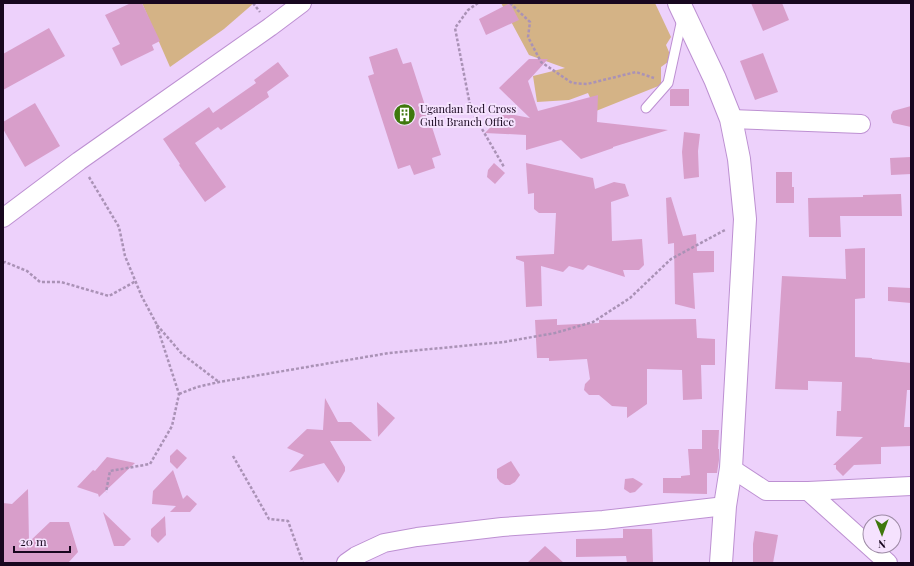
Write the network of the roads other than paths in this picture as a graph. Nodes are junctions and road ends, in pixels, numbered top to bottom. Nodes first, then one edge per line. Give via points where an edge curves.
1 (302, 3) edge
2 (681, 8) edge
3 (646, 108) dead end
4 (731, 119) junction
5 (861, 124) dead end
6 (3, 218) edge
7 (731, 468) junction
8 (911, 486) edge
9 (808, 491) junction
10 (725, 506) junction
11 (346, 563) edge
12 (721, 563) edge
13 (888, 563) edge

1 - 6 street
2 - 3 lane via 668,83
2 - 4 street
4 - 5 street
4 - 7 street via 739,159 745,219
7 - 9 street via 766,491
7 - 10 street
8 - 9 street
9 - 13 street
10 - 11 street via 417,537 384,543
10 - 12 street

